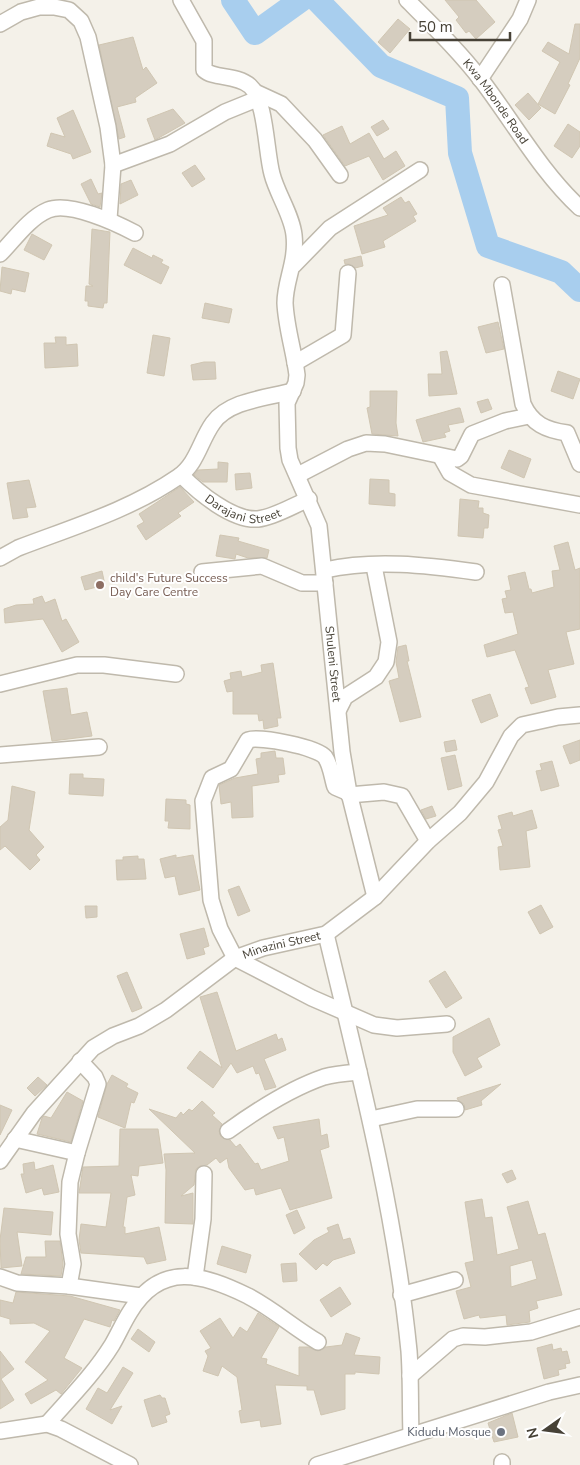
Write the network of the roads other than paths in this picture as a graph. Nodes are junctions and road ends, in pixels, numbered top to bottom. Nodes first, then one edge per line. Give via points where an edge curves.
1 (181, 0) edge
2 (406, 0) edge
3 (528, 0) edge
4 (0, 24) edge
5 (480, 79) junction
6 (256, 96) junction
7 (113, 165) junction
8 (420, 170) dead end
9 (340, 175) dead end
10 (580, 208) edge
11 (109, 219) junction
12 (135, 233) dead end
13 (0, 254) edge
14 (294, 265) junction
15 (348, 273) dead end
16 (502, 285) dead end
17 (296, 363) junction
18 (293, 392) junction
19 (529, 416) junction
20 (442, 457) junction
21 (580, 464) edge
22 (181, 475) junction
23 (298, 475) junction
24 (310, 499) junction
25 (580, 505) edge
26 (0, 558) edge
27 (374, 566) junction
28 (202, 572) dead end
29 (476, 572) dead end
30 (325, 577) junction
31 (176, 674) dead end
32 (0, 684) edge
33 (338, 709) junction
34 (580, 715) edge
35 (99, 747) dead end
36 (0, 755) edge
37 (349, 794) junction
38 (428, 841) junction
39 (376, 897) junction
40 (326, 934) junction
41 (235, 958) junction
42 (345, 1013) junction
43 (447, 1024) dead end
44 (80, 1061) junction
45 (359, 1072) junction
46 (456, 1109) dead end
47 (371, 1119) junction
48 (228, 1131) dead end
49 (15, 1139) junction
50 (76, 1152) junction
51 (0, 1161) edge
52 (204, 1174) dead end
53 (0, 1277) edge
54 (195, 1277) junction
55 (455, 1280) dead end
56 (69, 1286) junction
57 (401, 1295) junction
58 (142, 1296) junction
59 (580, 1317) edge
60 (318, 1342) dead end
61 (410, 1376) junction
62 (580, 1385) edge
63 (47, 1424) junction
64 (0, 1431) edge
65 (411, 1434) junction
66 (130, 1465) edge
67 (317, 1465) edge

1 - 6 street via 204,41 204,70 209,75 239,80 250,86
2 - 5 street, Kwa Mbonde Road via 440,32
3 - 5 street via 520,19
4 - 7 street via 21,12 39,7 69,10 81,21 88,37
5 - 10 street, Kwa Mbonde Road via 560,189
6 - 7 street via 170,144
6 - 9 street via 281,104 315,140
6 - 14 street via 264,123 271,172 294,232
7 - 11 street
8 - 14 street via 330,228
11 - 12 street
11 - 13 street via 66,208 48,210 29,224
14 - 17 street, Shuleni Street via 287,285 286,303
15 - 17 street via 343,334
16 - 19 street via 523,404
17 - 18 street, Shuleni Street
18 - 22 street via 225,411 213,422 195,459
18 - 23 street, Shuleni Street via 287,403 287,436 290,460
19 - 20 street via 472,434 457,459
19 - 21 street via 537,424 567,433
20 - 23 street via 366,443 348,448
20 - 25 street via 450,473 471,485
22 - 24 street, Darajani Street via 201,495 248,518 266,517
22 - 26 street via 147,497
23 - 24 street, Shuleni Street
24 - 30 street, Shuleni Street via 319,526
27 - 29 street via 423,564
27 - 30 street via 342,566
27 - 33 street via 389,642 386,662 376,677 345,697
28 - 30 street via 262,566 302,583
30 - 33 street, Shuleni Street
31 - 32 street via 77,665
33 - 37 street, Shuleni Street
34 - 38 street, Minazini Street via 522,725 511,736 486,782 460,814
35 - 36 street
37 - 38 street via 384,792 402,796
37 - 39 street, Shuleni Street
37 - 41 street via 335,787 328,761 318,752 254,738 245,744 231,769 212,778 203,801 212,900 220,929
38 - 39 street, Minazini Street
39 - 40 street, Minazini Street
40 - 41 street, Minazini Street via 263,948
40 - 42 street
41 - 42 street
41 - 44 street, Minazini Street via 166,1010 113,1036 93,1048
42 - 43 street via 386,1028
42 - 45 street
44 - 49 street, Minazini Street
44 - 50 street via 98,1084
45 - 47 street
45 - 48 street via 325,1077 301,1087 258,1109
46 - 47 street via 417,1109
47 - 57 street
49 - 50 street
49 - 51 street, Minazini Street
50 - 56 street via 68,1208 73,1264
52 - 54 street via 203,1219
53 - 56 street via 17,1283
54 - 58 street via 176,1275 164,1278
54 - 60 street via 248,1296
55 - 57 street
56 - 58 street
57 - 61 street
58 - 63 street via 99,1363
59 - 61 street via 531,1332 453,1339
61 - 65 street
62 - 65 street
63 - 64 street
63 - 66 street via 61,1428
65 - 67 street via 383,1446

